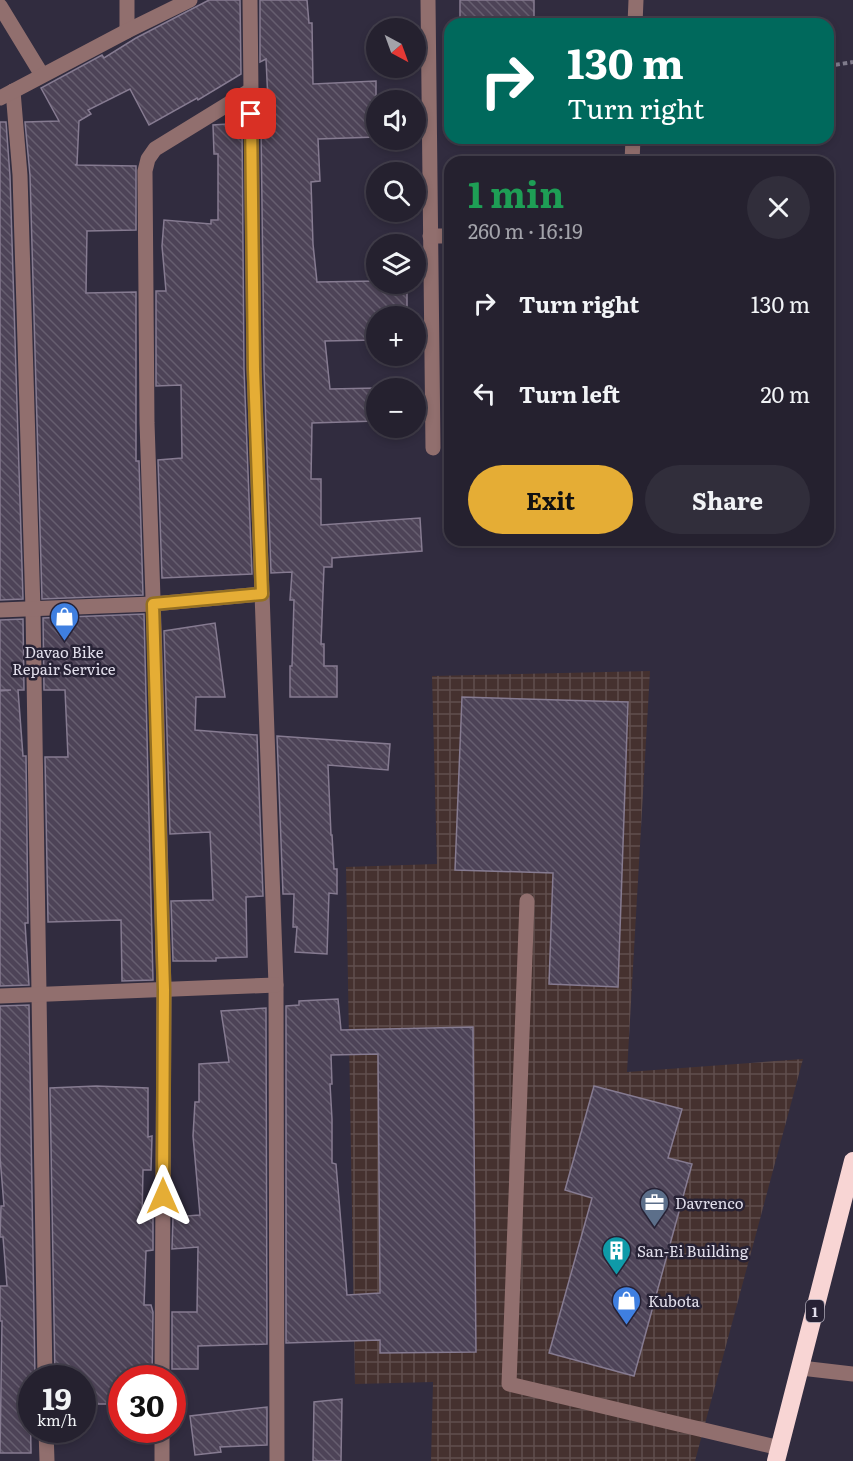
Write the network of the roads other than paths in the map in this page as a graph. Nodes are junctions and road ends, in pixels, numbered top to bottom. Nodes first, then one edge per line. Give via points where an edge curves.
1 (127, 0) edge
2 (190, 0) edge
3 (250, 0) edge
4 (428, 0) edge
5 (636, 0) edge
6 (0, 6) edge
7 (635, 18) edge
8 (126, 31) junction
9 (42, 75) junction
10 (251, 90) junction
11 (7, 95) edge
12 (444, 236) edge
13 (430, 237) junction
14 (433, 448) dead end
15 (262, 594) junction
16 (153, 604) junction
17 (0, 610) edge
18 (33, 610) junction
19 (527, 901) dead end
20 (276, 985) junction
21 (164, 990) junction
22 (39, 994) junction
23 (0, 996) edge
24 (853, 1161) edge
25 (45, 1365) edge
26 (162, 1365) edge
27 (801, 1368) junction
28 (853, 1374) edge
29 (46, 1443) edge
30 (162, 1443) edge
31 (778, 1454) edge
32 (46, 1461) edge
33 (162, 1461) edge
34 (277, 1461) edge

1 - 8 street
2 - 8 street
3 - 10 street
4 - 13 street
5 - 7 street
6 - 9 street
8 - 9 street
9 - 11 street
10 - 15 street via 254,369
10 - 16 street via 164,143 146,163 147,423
11 - 18 street via 20,175
12 - 13 street
13 - 14 street
15 - 16 street
15 - 20 street
16 - 18 street
16 - 21 street
17 - 18 street
18 - 22 street
19 - 31 street via 509,1384
20 - 21 street
20 - 34 street
21 - 22 street
21 - 26 street
22 - 23 street
22 - 25 street
24 - 27 highway, 1
27 - 28 street
27 - 31 highway, 1
29 - 32 street
30 - 33 street

